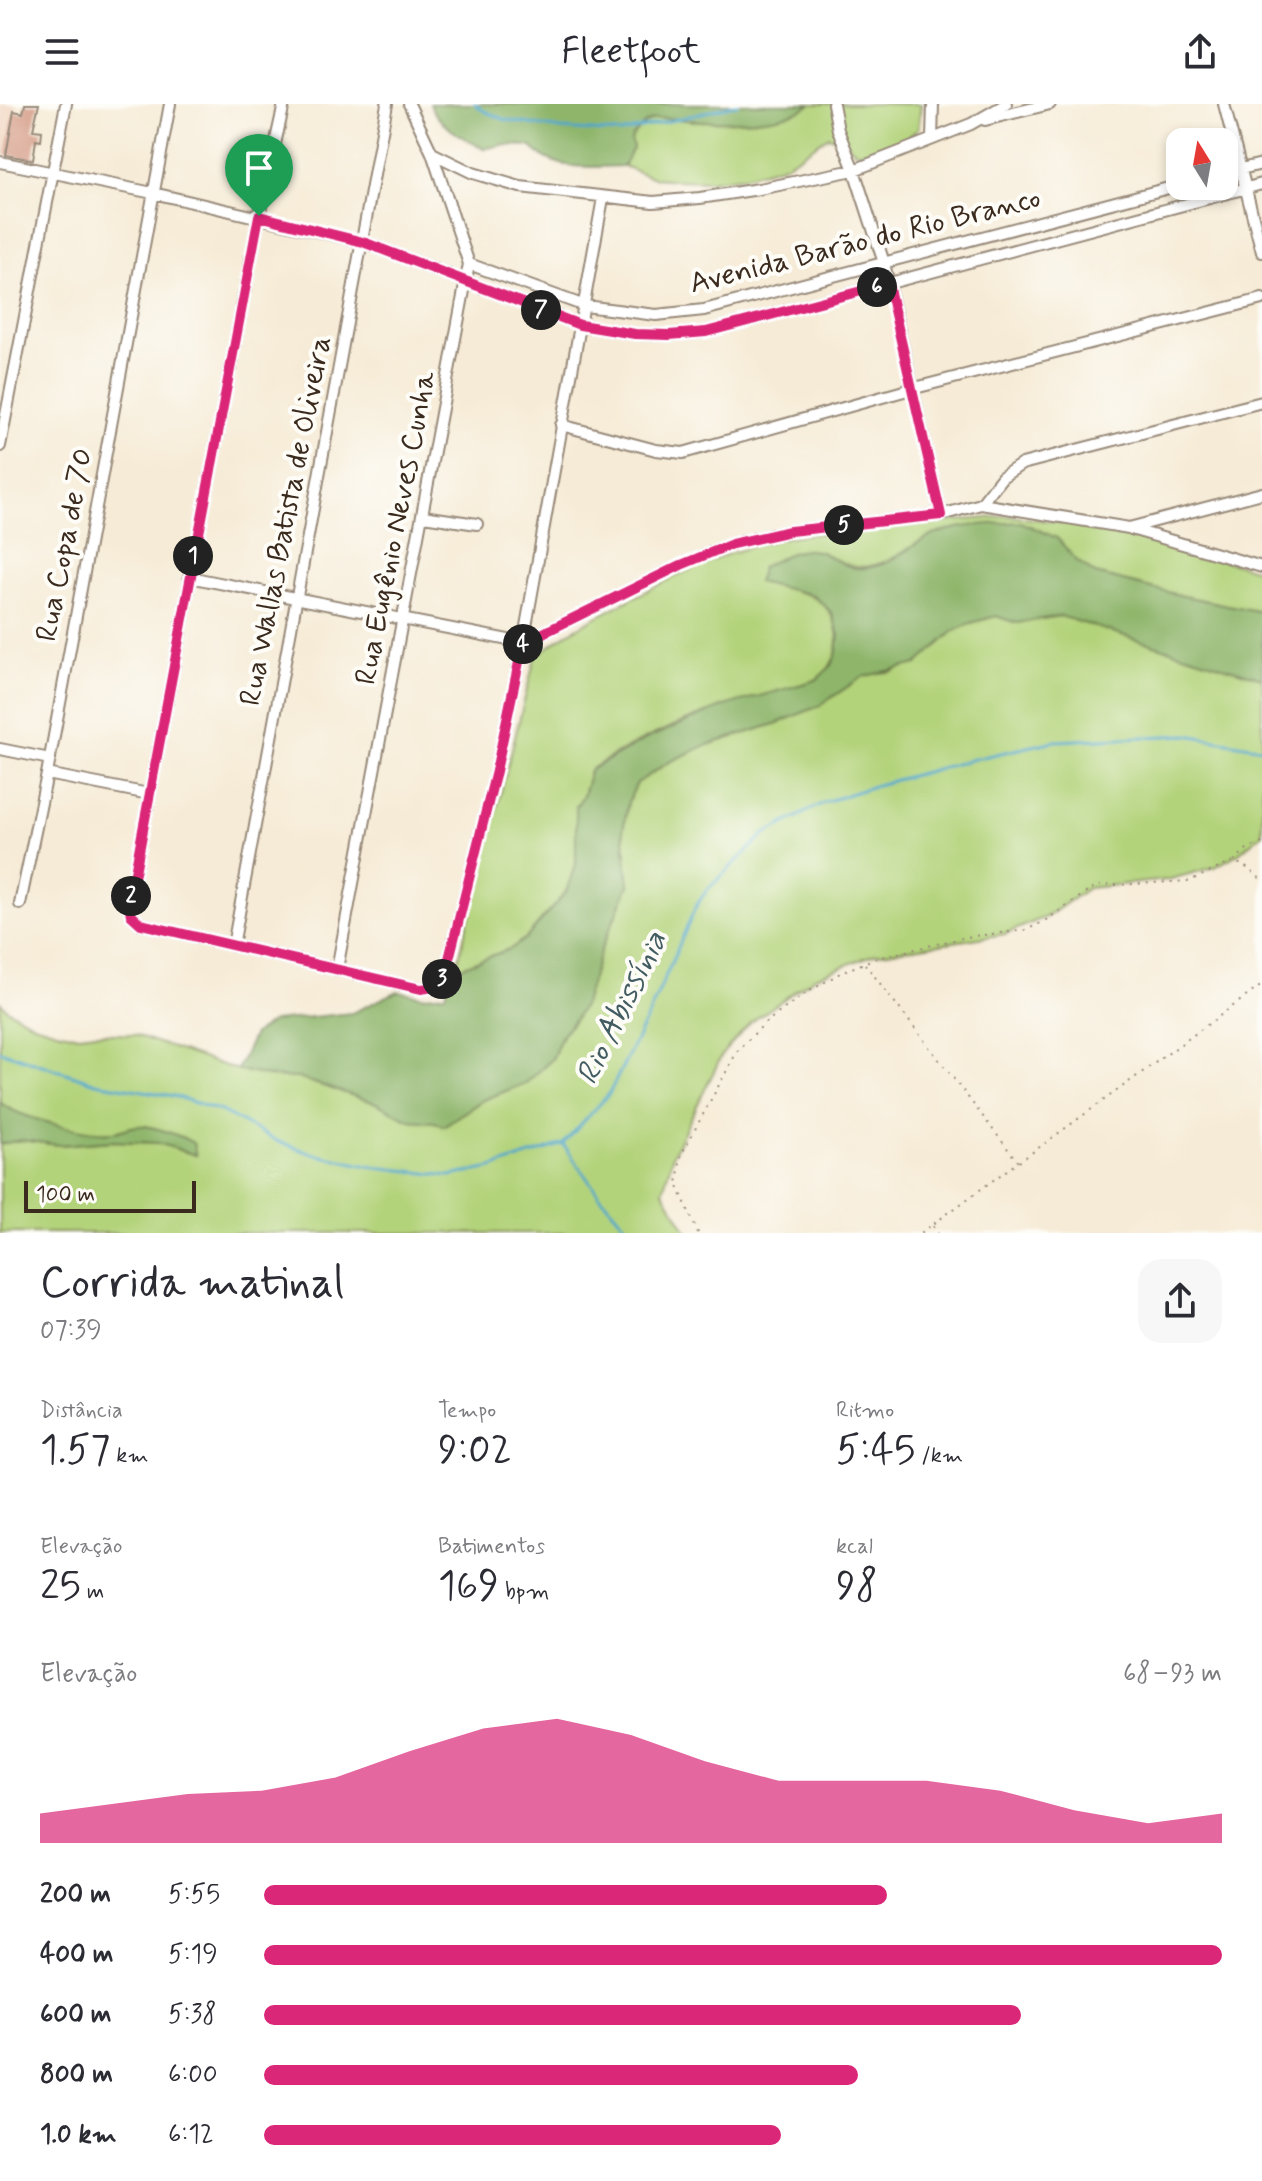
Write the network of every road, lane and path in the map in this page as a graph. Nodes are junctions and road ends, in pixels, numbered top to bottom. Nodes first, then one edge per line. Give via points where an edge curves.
1 (66, 104) edge
2 (170, 104) edge
3 (284, 104) edge
4 (387, 104) edge
5 (409, 104) edge
6 (833, 104) edge
7 (933, 104) edge
8 (1006, 104) edge
9 (1050, 104) edge
10 (1224, 104) edge
11 (971, 124) junction
12 (932, 139) junction
13 (432, 153) junction
14 (0, 162) edge
15 (1262, 164) edge
16 (1241, 169) junction
17 (854, 170) junction
18 (1238, 170) edge
19 (52, 174) junction
20 (1262, 184) edge
21 (1246, 188) junction
22 (1166, 189) edge
23 (153, 193) junction
24 (603, 198) junction
25 (259, 216) junction
26 (363, 242) junction
27 (1262, 252) edge
28 (884, 263) junction
29 (469, 264) junction
30 (467, 282) junction
31 (888, 284) junction
32 (1262, 299) edge
33 (585, 306) junction
34 (704, 310) junction
35 (580, 325) junction
36 (706, 332) junction
37 (911, 389) junction
38 (1262, 402) edge
39 (561, 425) junction
40 (0, 446) edge
41 (1262, 493) edge
42 (981, 504) junction
43 (941, 515) junction
44 (423, 516) junction
45 (477, 524) dead end
46 (1129, 528) junction
47 (1262, 567) edge
48 (189, 577) junction
49 (296, 597) junction
50 (403, 619) junction
51 (523, 643) junction
52 (0, 749) edge
53 (50, 759) junction
54 (47, 774) junction
55 (149, 794) junction
56 (1262, 843) edge
57 (1233, 862) junction
58 (1262, 880) edge
59 (20, 904) dead end
60 (233, 946) junction
61 (864, 963) junction
62 (337, 969) junction
63 (1262, 985) edge
64 (1018, 1162) junction
65 (932, 1225) junction
66 (698, 1233) edge
67 (921, 1233) edge
68 (938, 1233) edge

1 - 19 street
2 - 23 street, Rua Copa de 70
3 - 25 street
4 - 26 street, Rua Wallas Batista de Oliveira
5 - 13 street, Rua Eugênio Neves Cunha
6 - 17 street
7 - 12 street
8 - 11 street
9 - 11 street
10 - 16 street
11 - 12 street
12 - 17 street
13 - 24 street via 520,187
13 - 29 street, Rua Eugênio Neves Cunha
14 - 19 street, Avenida Barão do Rio Branco
15 - 16 street
16 - 18 street
16 - 21 street
17 - 24 street via 700,198
17 - 28 street
19 - 23 street, Avenida Barão do Rio Branco
19 - 40 street
20 - 21 street, Avenida Barão do Rio Branco
21 - 27 street
21 - 31 street, Avenida Barão do Rio Branco
22 - 28 street, Avenida Barão do Rio Branco
23 - 25 street, Avenida Barão do Rio Branco
23 - 53 street, Rua Copa de 70
24 - 33 street
25 - 26 street, Avenida Barão do Rio Branco
25 - 48 street
26 - 30 street, Avenida Barão do Rio Branco
26 - 49 street, Rua Wallas Batista de Oliveira
28 - 31 street
28 - 34 street, Avenida Barão do Rio Branco
29 - 30 street, Rua Eugênio Neves Cunha
29 - 33 street, Avenida Barão do Rio Branco
30 - 35 street, Avenida Barão do Rio Branco
30 - 44 street, Rua Eugênio Neves Cunha
31 - 36 street, Avenida Barão do Rio Branco
31 - 37 street
32 - 37 street
33 - 34 street, Avenida Barão do Rio Branco via 656,315
33 - 35 street
34 - 36 street
35 - 36 street, Avenida Barão do Rio Branco via 635,334
35 - 39 street
37 - 39 street via 683,453
37 - 43 street
38 - 42 street via 1022,464 1002,477
39 - 51 street
41 - 46 street
42 - 43 street
42 - 46 street
43 - 51 street via 790,531 732,544
44 - 45 street
44 - 50 street, Rua Eugênio Neves Cunha
46 - 47 street
48 - 49 street
48 - 55 street
49 - 50 street
49 - 60 street, Rua Wallas Batista de Oliveira
50 - 51 street
50 - 62 street, Rua Eugênio Neves Cunha
51 - 62 street via 496,771 440,983 421,989
52 - 53 street
53 - 54 street, Rua Copa de 70
54 - 55 street
54 - 59 street, Rua Copa de 70
55 - 60 street via 131,915 141,924
56 - 57 path
57 - 58 path
57 - 61 path via 1189,881 1096,886 1026,930 966,937
60 - 62 street
61 - 64 path
61 - 66 path via 803,995 738,1050 681,1155 677,1184
63 - 64 path
64 - 65 path
65 - 67 path
65 - 68 path

